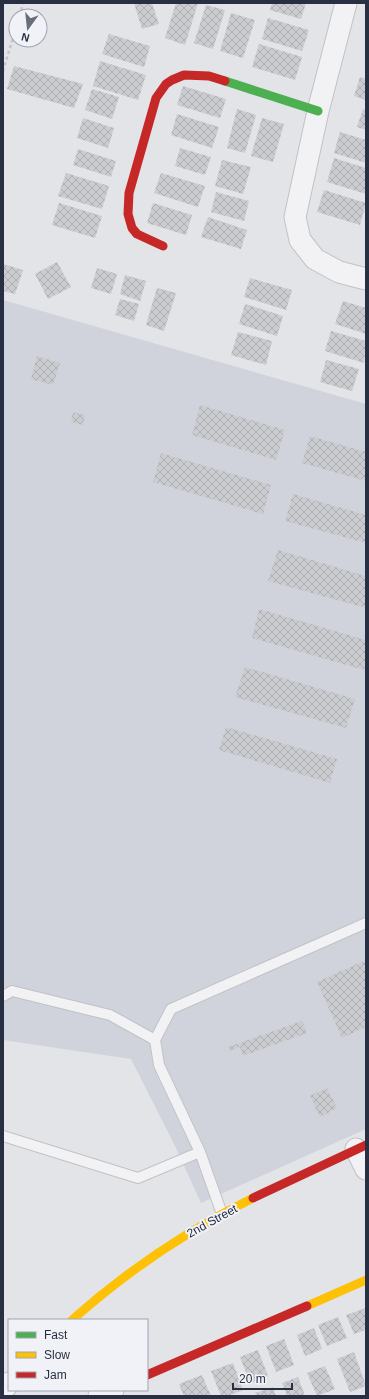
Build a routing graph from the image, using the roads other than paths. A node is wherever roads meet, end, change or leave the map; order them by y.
1 (346, 3) edge
2 (318, 111) junction
3 (163, 246) dead end
4 (366, 279) edge
5 (366, 923) edge
6 (3, 996) edge
7 (155, 1040) junction
8 (3, 1136) edge
9 (361, 1147) edge
10 (200, 1152) junction
11 (366, 1169) edge
12 (222, 1214) junction
13 (366, 1280) edge
14 (73, 1319) edge
15 (148, 1375) edge
16 (111, 1391) edge
17 (99, 1396) edge

1 - 2 street
2 - 3 street
2 - 4 street
5 - 7 lane
6 - 7 lane
7 - 10 lane
8 - 10 lane
9 - 11 street
9 - 12 street, 2nd Street
10 - 12 lane
12 - 14 street, 2nd Street
13 - 15 street
16 - 17 street

